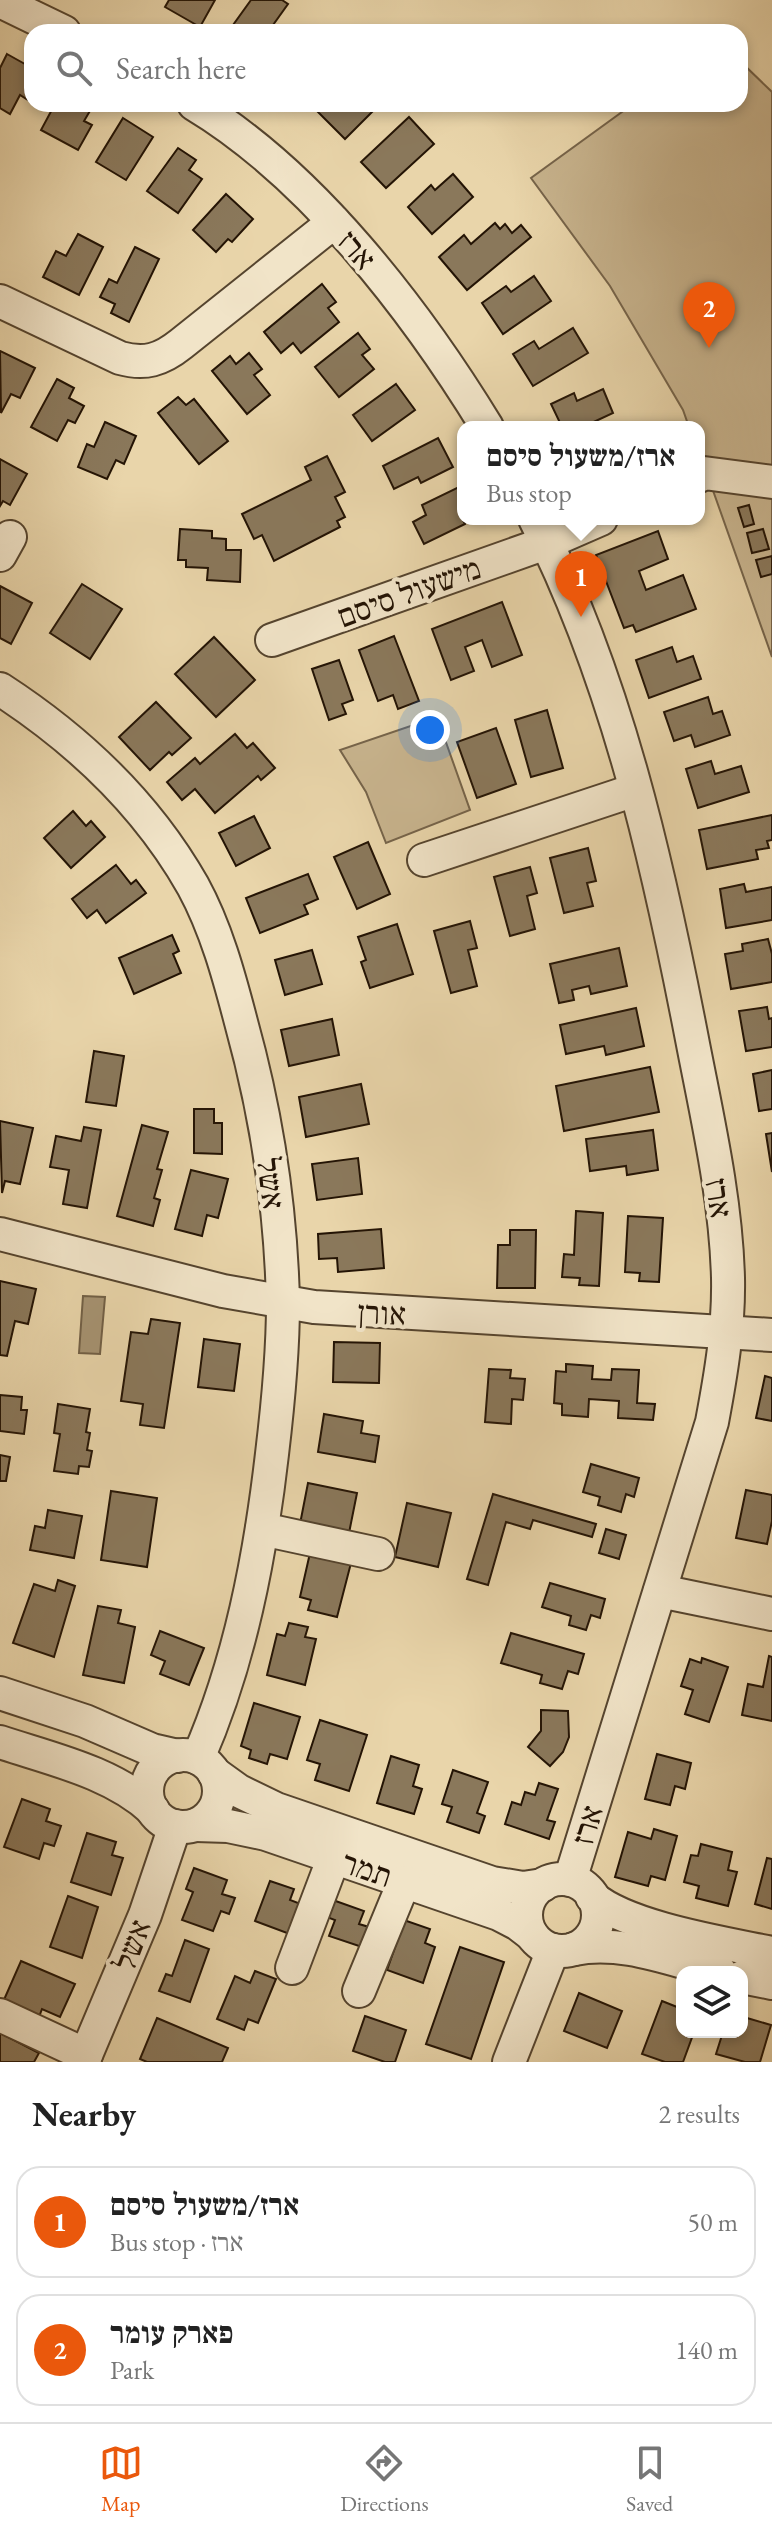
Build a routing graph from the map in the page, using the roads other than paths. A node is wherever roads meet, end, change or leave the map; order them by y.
1 (0, 1) edge
2 (47, 24) edge
3 (206, 112) edge
4 (334, 222) junction
5 (0, 301) edge
6 (483, 421) edge
7 (705, 473) edge
8 (772, 482) edge
9 (571, 525) edge
10 (541, 531) edge
11 (272, 640) dead end
12 (0, 689) edge
13 (635, 790) junction
14 (424, 860) dead end
15 (0, 1234) edge
16 (283, 1303) junction
17 (726, 1332) junction
18 (772, 1335) edge
19 (262, 1529) junction
20 (378, 1554) dead end
21 (660, 1591) junction
22 (772, 1614) edge
23 (0, 1693) edge
24 (0, 1742) edge
25 (197, 1762) junction
26 (175, 1820) junction
27 (334, 1857) junction
28 (404, 1882) junction
29 (568, 1887) junction
30 (553, 1945) junction
31 (772, 1953) edge
32 (696, 1966) edge
33 (292, 1968) dead end
34 (748, 1978) edge
35 (772, 1983) edge
36 (359, 1991) dead end
37 (0, 2015) edge
38 (85, 2059) edge
39 (509, 2062) edge

1 - 2 street
3 - 4 street, ארז
4 - 5 street
4 - 6 street, ארז
7 - 8 street
9 - 10 street, מישעול סיסם
10 - 11 street, מישעול סיסם
10 - 13 street, ארז
12 - 16 street, אשל
13 - 14 street
13 - 17 street, ארז
15 - 16 street, אורן
16 - 17 street, אורן
16 - 19 street, אשל
17 - 18 street, אורן
17 - 21 street, ארז
19 - 20 street
19 - 25 street, אשל
21 - 22 street
21 - 29 street, ארז
23 - 25 street, תמר
24 - 26 street
25 - 26 street
25 - 26 street
25 - 29 street, תמר
26 - 27 street, תמר
26 - 38 street, אשל
27 - 28 street, תמר
27 - 33 street
28 - 30 street, תמר
28 - 36 street
29 - 30 street
29 - 30 street
29 - 31 street
30 - 32 street
30 - 39 street
34 - 35 street
37 - 38 street

